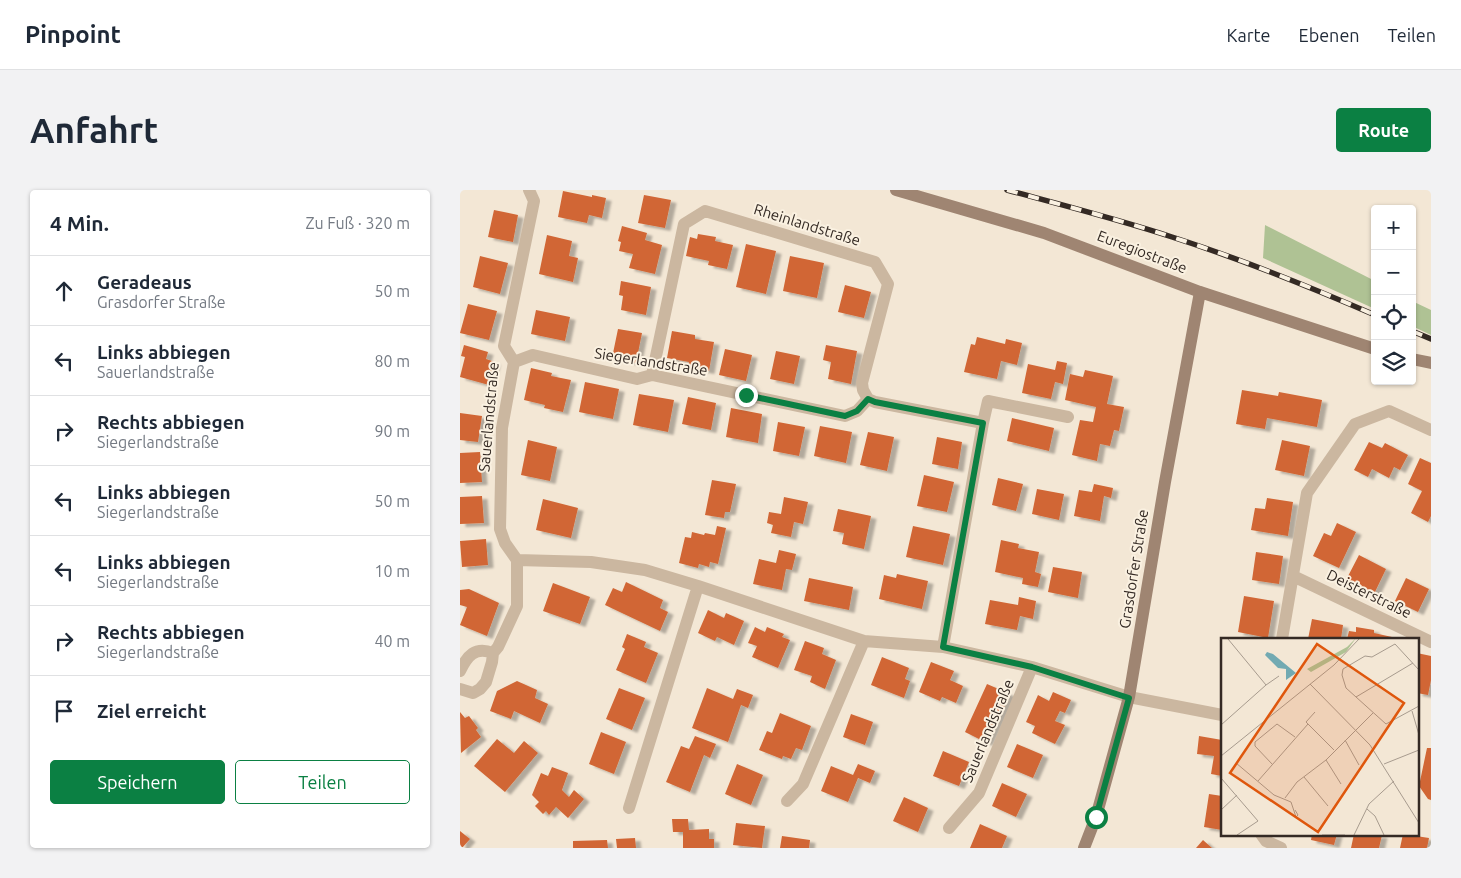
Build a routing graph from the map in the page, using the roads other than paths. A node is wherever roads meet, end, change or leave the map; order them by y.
1 (529, 190) edge
2 (896, 190) edge
3 (1200, 292) junction
4 (1371, 348) edge
5 (1416, 359) edge
6 (514, 362) junction
7 (1431, 363) edge
8 (652, 376) junction
9 (868, 399) junction
10 (1068, 417) dead end
11 (983, 423) junction
12 (1431, 430) edge
13 (517, 560) junction
14 (1293, 576) junction
15 (698, 586) junction
16 (1282, 638) edge
17 (864, 641) junction
18 (1431, 642) edge
19 (943, 647) junction
20 (492, 653) junction
21 (1032, 667) junction
22 (460, 671) edge
23 (460, 689) edge
24 (1129, 698) junction
25 (1221, 715) edge
26 (787, 801) dead end
27 (629, 808) dead end
28 (950, 828) dead end
29 (1262, 836) edge
30 (1084, 848) edge
31 (1281, 848) edge

1 - 6 street, Sauerlandstraße
2 - 3 street, Euregiostraße
3 - 4 street, Euregiostraße
3 - 24 street, Grasdorfer Straße
5 - 7 street
6 - 8 street, Siegerlandstraße
6 - 13 street, Sauerlandstraße
8 - 9 street, Siegerlandstraße
8 - 9 street, Rheinlandstraße
9 - 11 street
10 - 11 street
11 - 19 street
12 - 14 street
13 - 15 street, Sauerlandstraße
13 - 20 street
14 - 16 street
14 - 18 street, Deisterstraße
15 - 17 street, Sauerlandstraße
15 - 27 street
17 - 19 street, Sauerlandstraße
17 - 26 street
19 - 21 street, Sauerlandstraße
20 - 22 street
20 - 23 street
21 - 24 street, Sauerlandstraße
21 - 28 street, Sauerlandstraße
24 - 25 street, Sauerlandstraße
24 - 30 street, Grasdorfer Straße
29 - 31 street

